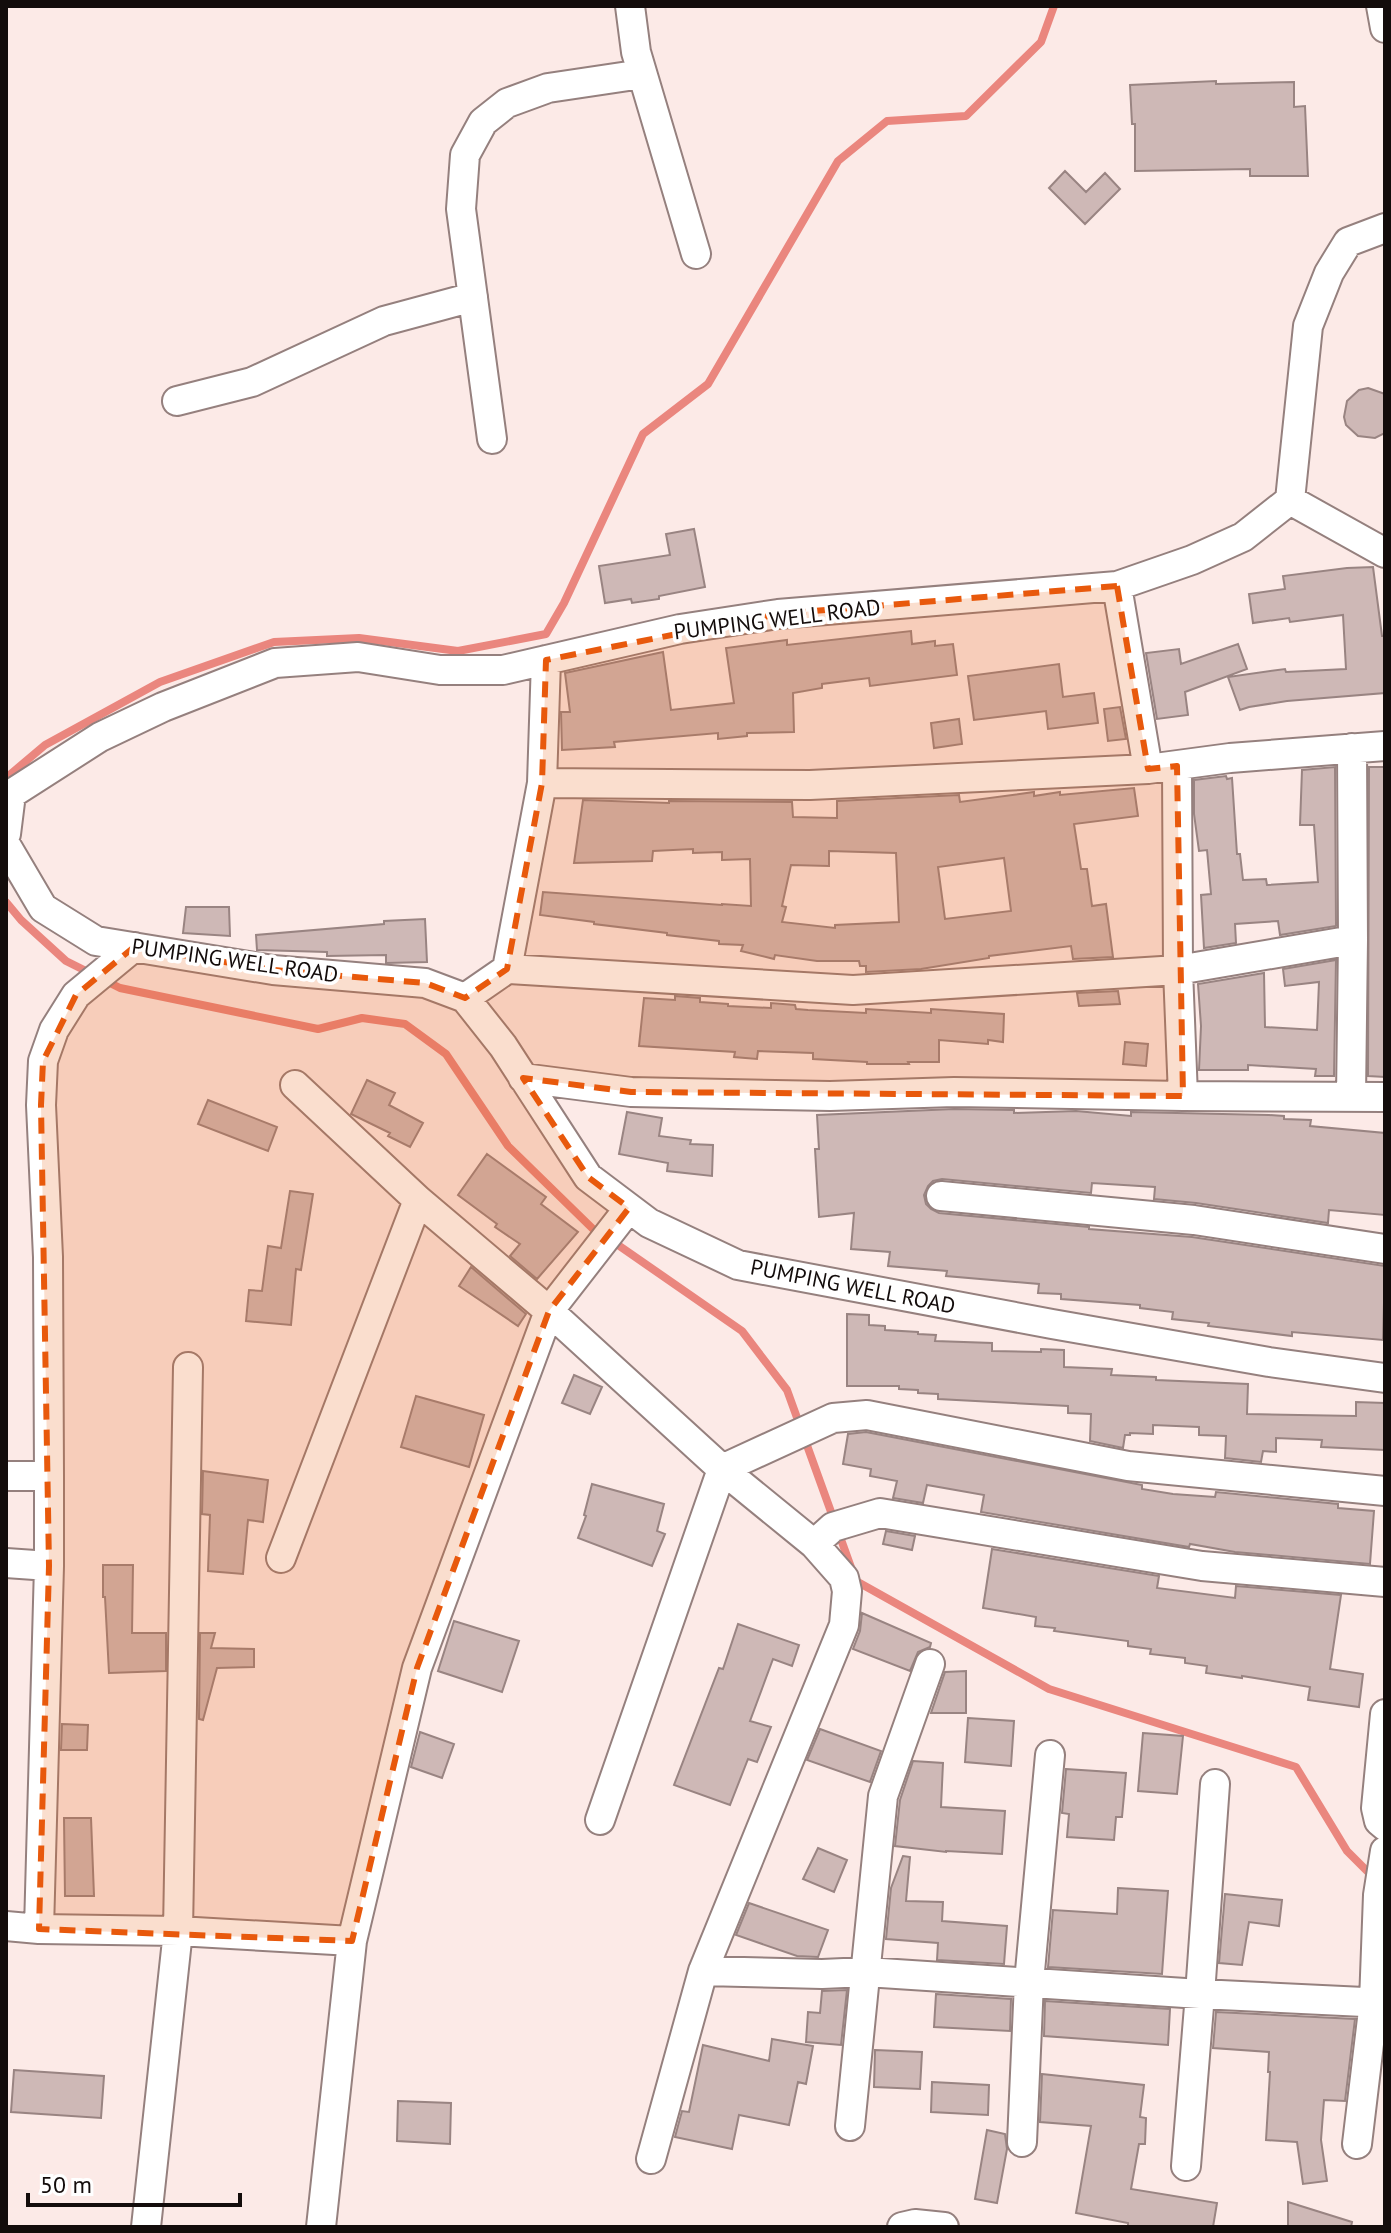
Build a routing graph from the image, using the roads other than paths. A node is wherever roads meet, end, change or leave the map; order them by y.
1 (630, 6) edge
2 (1381, 6) edge
3 (1385, 28) edge
4 (642, 74) junction
5 (1385, 228) edge
6 (696, 254) dead end
7 (473, 297) junction
8 (177, 401) dead end
9 (492, 439) dead end
10 (1290, 500) junction
11 (1385, 553) edge
12 (1117, 586) junction
13 (546, 660) junction
14 (1385, 746) edge
15 (1352, 748) junction
16 (1177, 766) junction
17 (1148, 769) junction
18 (542, 783) junction
19 (6, 834) edge
20 (6, 845) edge
21 (1353, 940) junction
22 (134, 947) junction
23 (507, 969) junction
24 (1178, 970) junction
25 (465, 998) junction
26 (523, 1078) junction
27 (295, 1085) dead end
28 (1183, 1096) junction
29 (1351, 1097) junction
30 (1385, 1097) edge
31 (941, 1196) dead end
32 (418, 1200) junction
33 (629, 1208) junction
34 (1385, 1249) edge
35 (549, 1311) junction
36 (188, 1367) dead end
37 (1385, 1378) edge
38 (722, 1469) junction
39 (6, 1476) edge
40 (49, 1476) junction
41 (1385, 1491) edge
42 (823, 1535) junction
43 (281, 1558) dead end
44 (6, 1563) edge
45 (49, 1566) junction
46 (1385, 1582) edge
47 (930, 1664) dead end
48 (1385, 1714) edge
49 (1050, 1755) dead end
50 (1215, 1784) dead end
51 (600, 1820) dead end
52 (1385, 1826) edge
53 (1382, 1873) edge
54 (6, 1926) edge
55 (39, 1929) junction
56 (178, 1931) junction
57 (352, 1941) junction
58 (703, 1971) junction
59 (866, 1972) junction
60 (1029, 1982) junction
61 (1200, 1994) junction
62 (1379, 2003) edge
63 (850, 2126) dead end
64 (1022, 2142) dead end
65 (1357, 2144) dead end
66 (651, 2159) dead end
67 (1186, 2166) dead end
68 (146, 2227) edge
69 (321, 2227) edge
70 (902, 2227) edge
71 (944, 2227) edge

1 - 4 street
2 - 3 street
4 - 6 street
4 - 7 street
5 - 10 street
7 - 8 street
7 - 9 street
10 - 11 street
10 - 12 street, PUMPING WELL ROAD
12 - 13 street, PUMPING WELL ROAD
12 - 17 street
13 - 18 street
13 - 19 street, PUMPING WELL ROAD
14 - 15 street
15 - 16 street
15 - 21 street
16 - 17 street
16 - 24 street
17 - 18 street
18 - 23 street
20 - 22 street, PUMPING WELL ROAD
21 - 24 street
21 - 29 street
22 - 25 street, PUMPING WELL ROAD
22 - 40 street
23 - 24 street
23 - 25 street
24 - 28 street
25 - 26 street, PUMPING WELL ROAD
26 - 28 street
26 - 33 street, PUMPING WELL ROAD
27 - 32 street
28 - 29 street
29 - 30 street
31 - 34 street
32 - 35 street
32 - 43 street
33 - 35 street
33 - 37 street, PUMPING WELL ROAD
35 - 38 street
35 - 57 street
36 - 56 street
38 - 41 street
38 - 42 street
38 - 51 street
39 - 40 street
40 - 45 street
42 - 46 street
42 - 58 street
44 - 45 street
45 - 55 street
47 - 59 street
48 - 52 street
49 - 60 street
50 - 61 street
53 - 62 street
54 - 55 street
55 - 56 street
56 - 57 street
56 - 68 street
57 - 69 street
58 - 59 street
58 - 66 street
59 - 60 street
59 - 63 street
60 - 61 street
60 - 64 street
61 - 62 street
61 - 67 street
62 - 65 street
70 - 71 street

